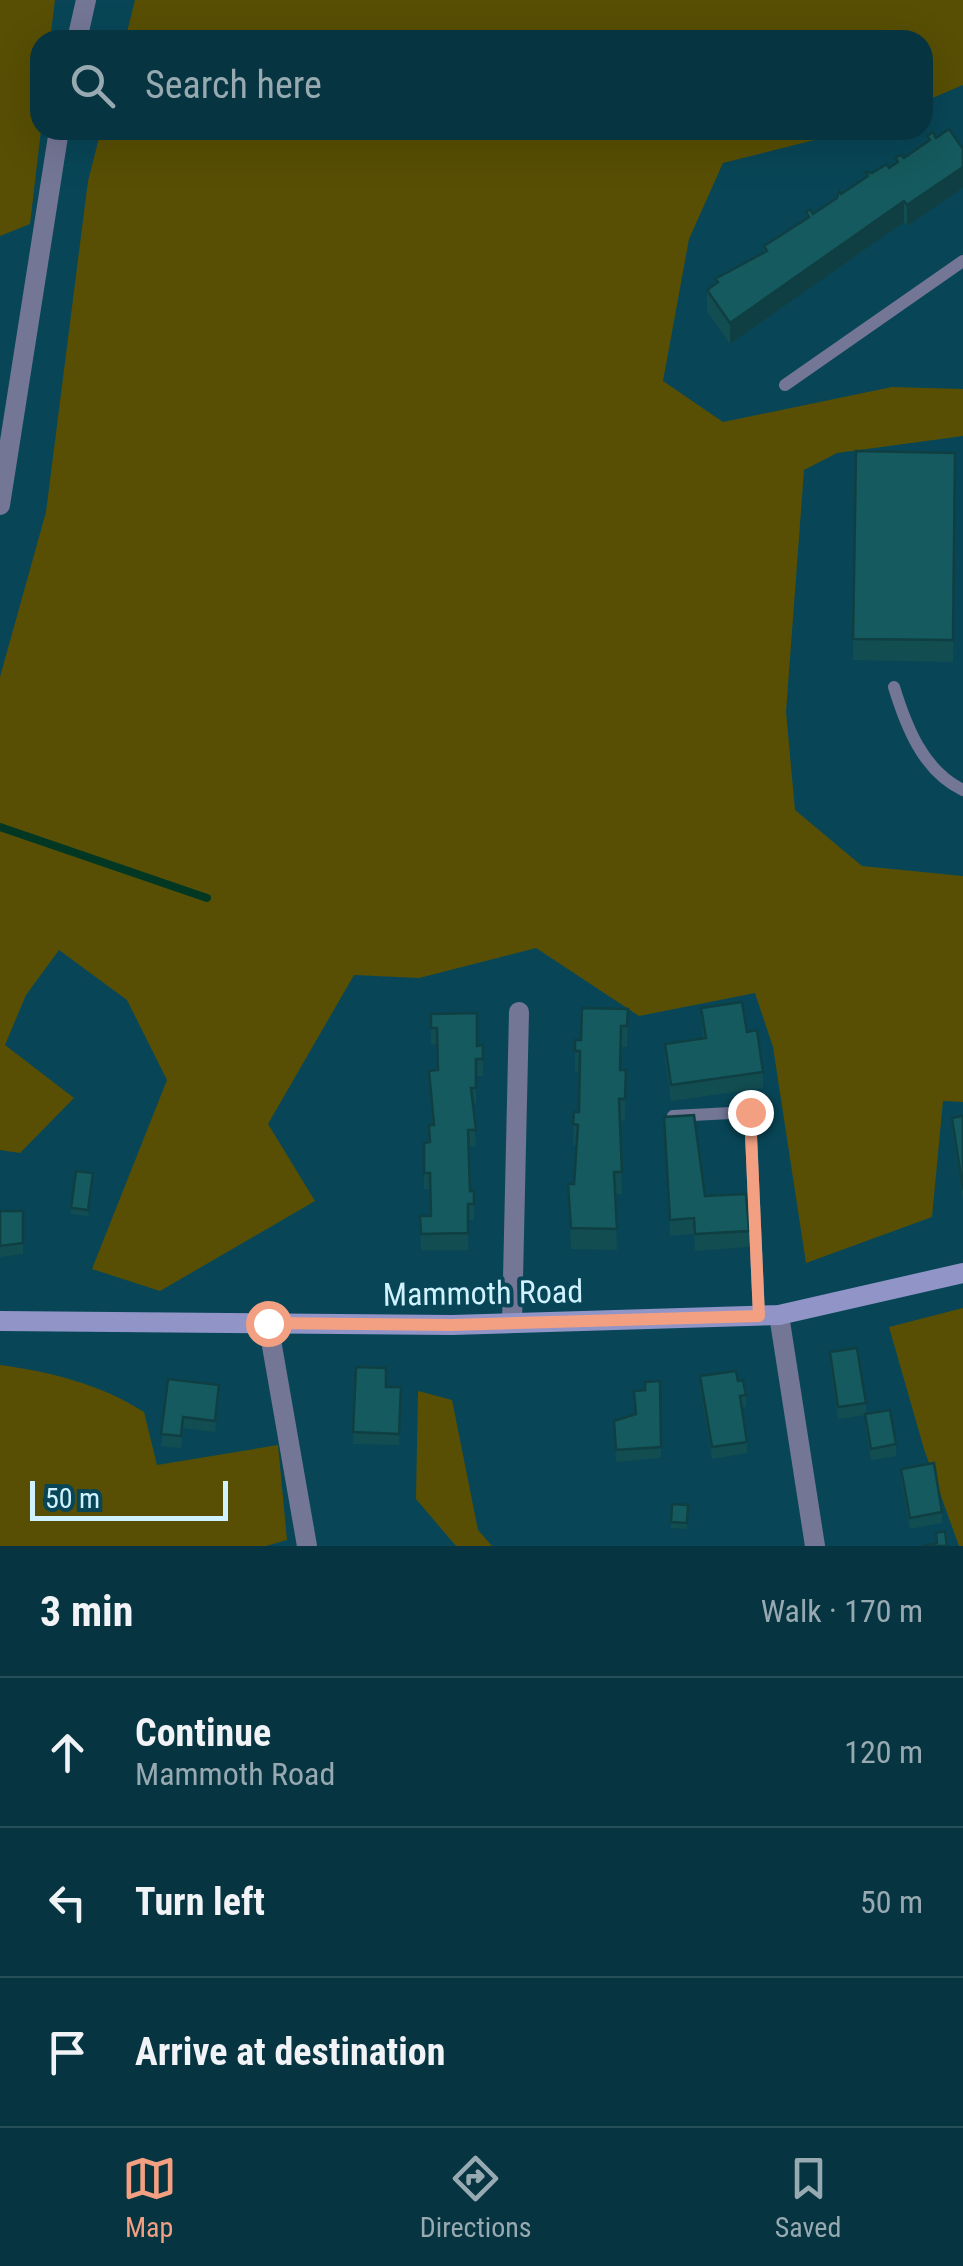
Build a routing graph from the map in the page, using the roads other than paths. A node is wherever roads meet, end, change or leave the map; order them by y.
1 (86, 0) edge
2 (80, 30) edge
3 (57, 140) edge
4 (963, 261) edge
5 (785, 386) dead end
6 (0, 506) edge
7 (894, 687) dead end
8 (963, 790) edge
9 (519, 1012) dead end
10 (674, 1116) edge
11 (963, 1274) edge
12 (769, 1315) junction
13 (0, 1321) edge
14 (268, 1323) junction
15 (512, 1323) junction
16 (307, 1546) edge
17 (816, 1546) edge

1 - 2 street
3 - 6 street
4 - 5 lane
7 - 8 lane
9 - 15 street
10 - 12 lane
11 - 12 main road, Mammoth Road
12 - 15 main road, Mammoth Road
12 - 17 street
13 - 14 main road, Mammoth Road
14 - 15 main road, Mammoth Road
14 - 16 street

